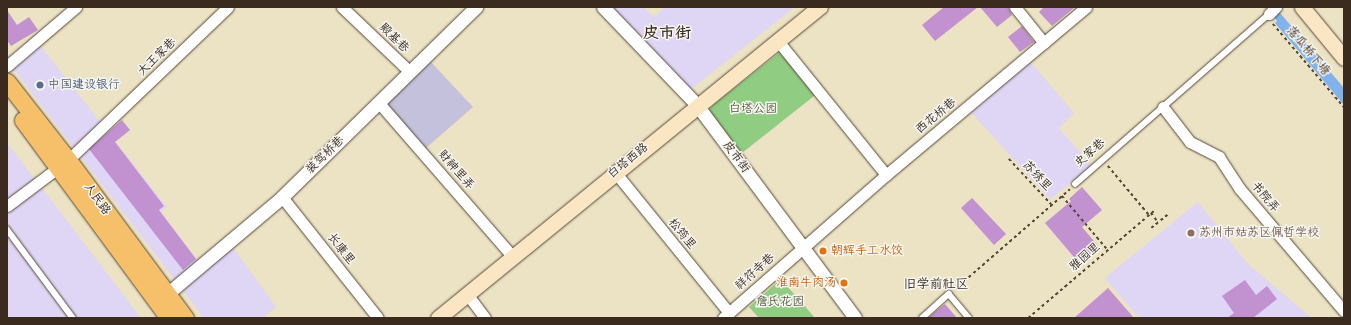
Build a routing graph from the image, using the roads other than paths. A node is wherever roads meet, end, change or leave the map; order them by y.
1 (76, 7) edge
2 (228, 7) edge
3 (342, 7) edge
4 (476, 7) edge
5 (603, 7) edge
6 (820, 7) edge
7 (1015, 7) edge
8 (1086, 7) edge
9 (1302, 7) edge
10 (1270, 12) edge
11 (778, 41) junction
12 (1044, 43) junction
13 (1344, 58) edge
14 (7, 66) edge
15 (410, 72) junction
16 (7, 82) edge
17 (7, 100) edge
18 (379, 103) junction
19 (697, 105) junction
20 (1163, 107) junction
21 (64, 163) junction
22 (615, 172) junction
23 (886, 175) junction
24 (1075, 184) road end
25 (282, 197) junction
26 (7, 206) edge
27 (7, 229) edge
28 (804, 246) junction
29 (512, 256) junction
30 (167, 294) junction
31 (467, 294) junction
32 (1344, 311) edge
33 (726, 316) edge
34 (74, 318) edge
35 (169, 318) edge
36 (185, 318) edge
37 (378, 318) edge
38 (438, 318) edge
39 (485, 318) edge
40 (855, 318) edge
41 (922, 318) edge
42 (969, 318) edge

1 - 14 street
2 - 21 street, 大王家巷
3 - 15 street, 殿基巷
4 - 15 street, 装驾桥巷
5 - 19 street, 皮市街
6 - 11 main road, 白塔西路
7 - 12 street
8 - 12 street, 西花桥巷
9 - 13 main road
10 - 20 lane, 史家巷
11 - 19 main road, 白塔西路
11 - 23 street
12 - 23 street, 西花桥巷
15 - 18 street, 装驾桥巷
16 - 21 main road, 人民路
17 - 21 main road, 人民路
18 - 25 street, 装驾桥巷
18 - 29 street, 财神里弄
19 - 22 main road, 白塔西路
19 - 28 street, 皮市街
20 - 24 lane, 史家巷
20 - 32 street, 书院弄
21 - 26 street, 大王家巷
21 - 30 main road, 人民路
21 - 35 main road, 人民路
22 - 29 main road, 白塔西路
22 - 33 street, 松筠里
23 - 28 street, 西花桥巷
25 - 30 street, 装驾桥巷
25 - 37 street, 长康里
27 - 34 lane
28 - 33 street, 祥符寺巷
28 - 40 street, 皮市街
29 - 31 main road, 白塔西路
30 - 36 main road, 人民路
31 - 38 main road, 白塔西路
31 - 39 street
41 - 42 lane

